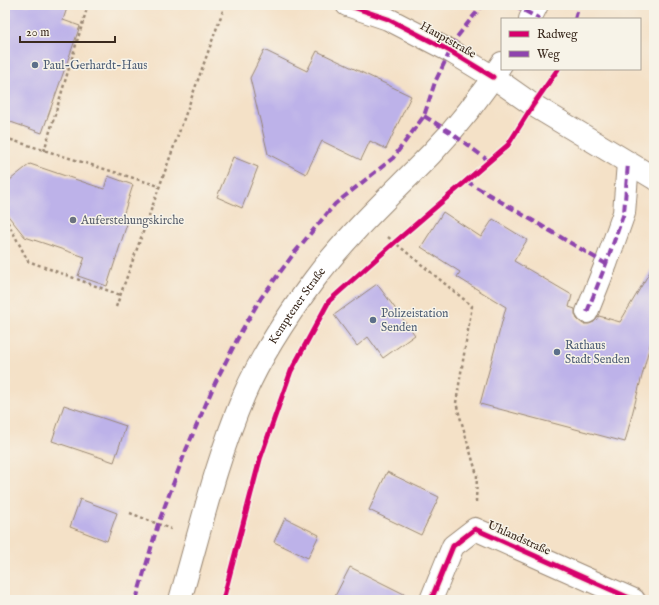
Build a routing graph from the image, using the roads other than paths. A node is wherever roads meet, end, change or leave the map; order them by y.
1 (347, 5) edge
2 (537, 5) edge
3 (530, 18) edge
4 (498, 70) edge
5 (628, 163) junction
6 (654, 178) edge
7 (587, 312) dead end
8 (180, 600) edge
9 (431, 600) edge
10 (634, 600) edge

1 - 4 main road, Hauptstraße
2 - 3 main road
4 - 5 main road, Hauptstraße
4 - 8 main road, Kemptener Straße
5 - 6 main road, Hauptstraße
5 - 7 main road
9 - 10 main road, Uhlandstraße

